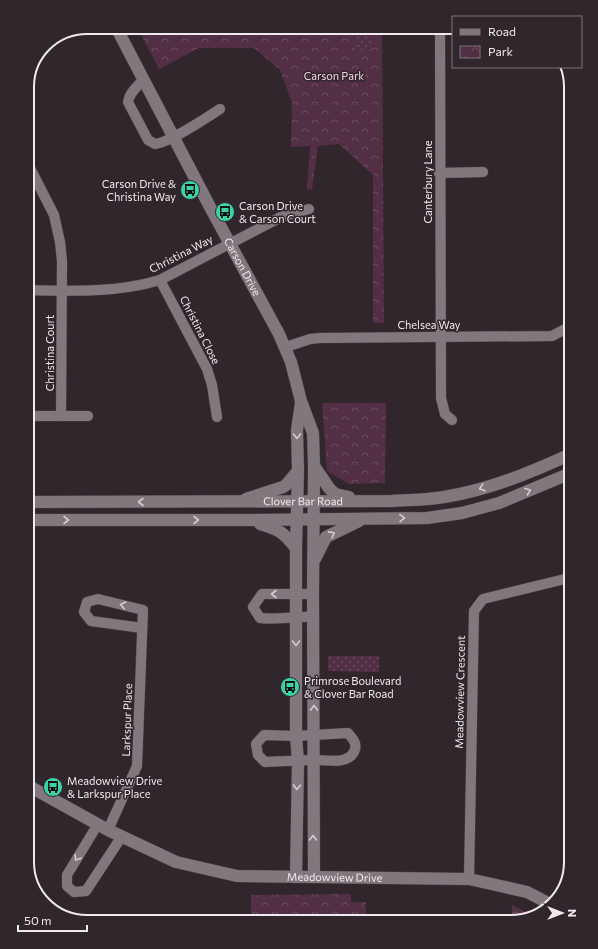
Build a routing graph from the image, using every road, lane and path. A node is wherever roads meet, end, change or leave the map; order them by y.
1 (120, 34) edge
2 (440, 34) edge
3 (143, 80) junction
4 (220, 109) dead end
5 (173, 137) junction
6 (483, 172) dead end
7 (439, 173) junction
8 (34, 175) edge
9 (309, 209) dead end
10 (230, 243) junction
11 (160, 280) junction
12 (34, 290) edge
13 (62, 290) junction
14 (564, 330) edge
15 (441, 338) junction
16 (286, 347) junction
17 (301, 401) junction
18 (34, 416) edge
19 (61, 416) junction
20 (88, 416) dead end
21 (217, 417) dead end
22 (452, 420) dead end
23 (564, 457) edge
24 (314, 466) junction
25 (298, 471) junction
26 (564, 476) edge
27 (34, 502) edge
28 (236, 502) junction
29 (297, 502) junction
30 (314, 502) junction
31 (366, 502) junction
32 (297, 519) junction
33 (314, 519) junction
34 (363, 519) junction
35 (34, 520) edge
36 (250, 520) junction
37 (296, 548) junction
38 (313, 562) junction
39 (564, 579) edge
40 (296, 594) junction
41 (313, 594) junction
42 (296, 616) junction
43 (314, 617) junction
44 (142, 628) junction
45 (314, 735) junction
46 (296, 736) junction
47 (313, 760) junction
48 (298, 761) junction
49 (34, 789) edge
50 (103, 827) junction
51 (122, 836) junction
52 (314, 876) junction
53 (296, 877) junction
54 (469, 878) junction
55 (542, 900) edge

1 - 3 street, Carson Drive
2 - 7 street, Canterbury Lane
3 - 5 street, Carson Drive
3 - 5 street
4 - 5 street
5 - 10 street, Carson Drive
6 - 7 street
7 - 15 street, Canterbury Lane
8 - 13 street
9 - 10 street, Christina Way
10 - 11 street, Christina Way
10 - 16 street, Carson Drive
11 - 13 street, Christina Way
11 - 21 street, Christina Close
12 - 13 street, Christina Way
13 - 19 street, Christina Court
14 - 15 street, Chelsea Way
15 - 16 street, Chelsea Way
15 - 22 street, Canterbury Lane
16 - 17 street, Carson Drive
17 - 24 street, Carson Drive
17 -> 25 street, Carson Drive
18 - 19 street
19 - 20 street
23 -> 31 street, Clover Bar Road
24 - 30 street, Carson Drive
24 - 31 street
25 - 28 street
25 - 29 street, Carson Drive
34 -> 26 street, Clover Bar Road
28 -> 27 street, Clover Bar Road
28 - 29 street, Clover Bar Road
29 - 30 street, Clover Bar Road
29 - 32 street, Carson Drive
30 - 31 street, Clover Bar Road
30 - 33 street, Carson Drive
32 - 33 street, Clover Bar Road
32 - 36 street, Clover Bar Road
32 - 37 street, Carson Drive
33 - 34 street, Clover Bar Road
33 - 38 street, Carson Drive
38 -> 34 street
35 -> 36 street, Clover Bar Road
36 - 37 street
37 - 40 street, Carson Drive
38 - 41 street, Carson Drive
39 - 54 street, Meadowview Crescent
40 - 41 street
40 - 42 street, Carson Drive
40 -> 42 street
41 - 43 street, Carson Drive
42 - 43 street
42 -> 46 street, Carson Drive
45 -> 43 street, Carson Drive
44 -> 44 street, Larkspur Place
44 - 50 street, Larkspur Place
45 - 46 street
45 - 47 street, Carson Drive
45 - 47 street
46 - 48 street, Carson Drive
46 - 48 street
47 - 48 street
52 -> 47 street, Carson Drive
48 -> 53 street, Carson Drive
49 - 50 street, Meadowview Drive
50 - 51 street, Meadowview Drive
50 -> 51 street
51 - 53 street, Meadowview Drive
52 - 53 street, Meadowview Drive
52 - 54 street, Meadowview Drive
54 - 55 street, Meadowview Drive

